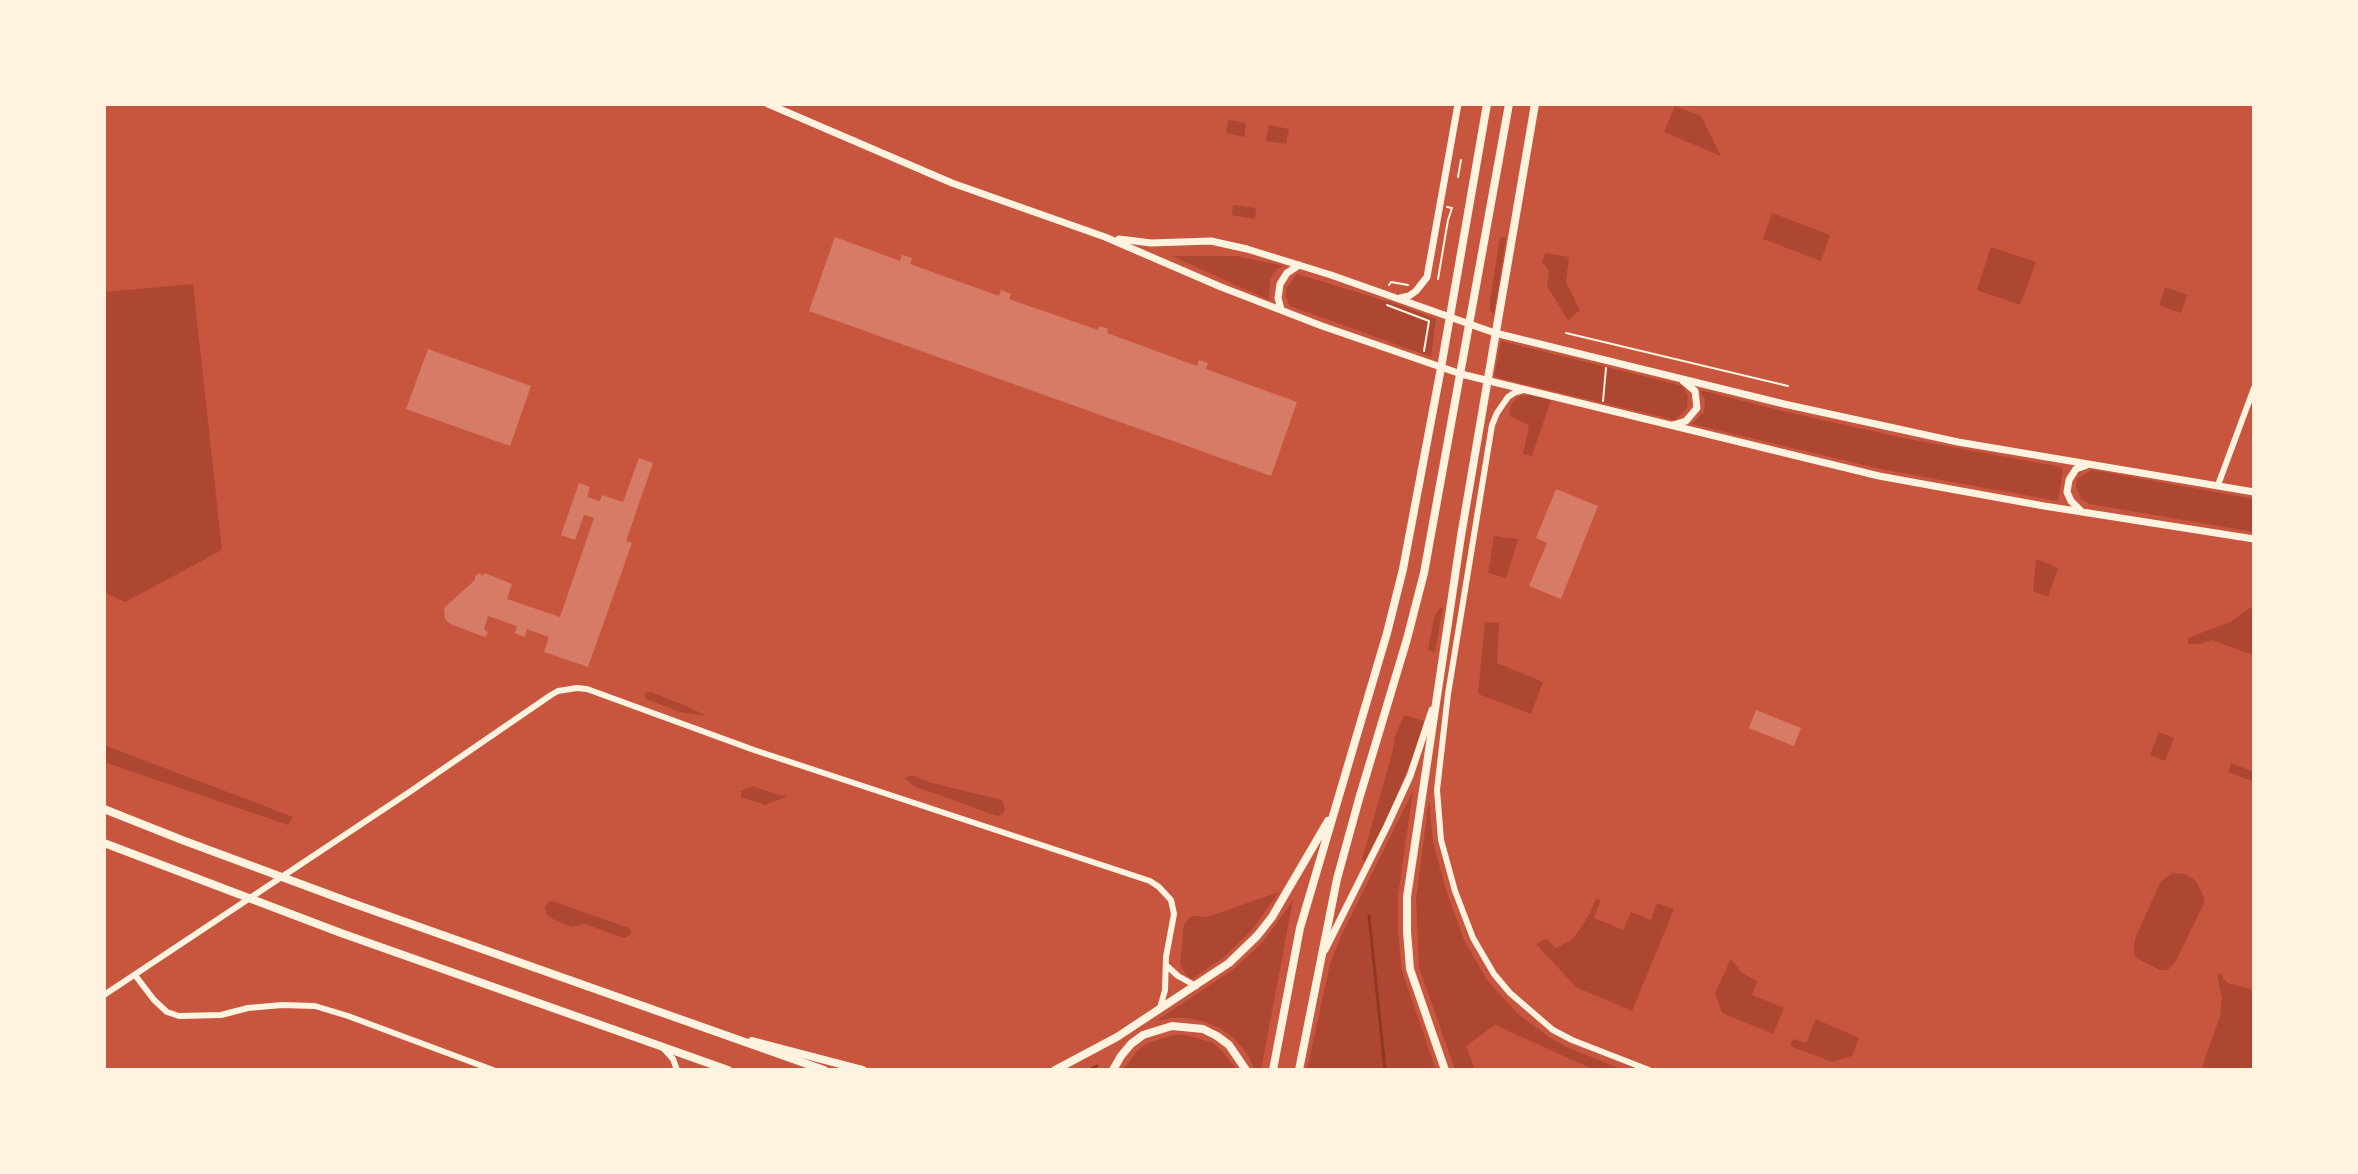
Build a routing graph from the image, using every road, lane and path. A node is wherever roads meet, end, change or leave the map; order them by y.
1 (768, 104) edge
2 (1458, 104) edge
3 (1487, 104) edge
4 (1509, 104) edge
5 (1535, 104) edge
6 (1461, 160) dead end
7 (1458, 177) dead end
8 (1452, 208) dead end
9 (1105, 237) junction
10 (1300, 265) junction
11 (1438, 279) dead end
12 (1391, 282) dead end
13 (1414, 284) dead end
14 (1398, 298) junction
15 (1384, 303) dead end
16 (1281, 309) junction
17 (1450, 317) junction
18 (1470, 325) junction
19 (1495, 333) junction
20 (1566, 333) dead end
21 (1424, 351) dead end
22 (1607, 360) junction
23 (1441, 368) junction
24 (1461, 374) junction
25 (1678, 378) junction
26 (1487, 381) junction
27 (1788, 386) dead end
28 (2254, 388) edge
29 (1525, 390) junction
30 (1602, 409) junction
31 (1667, 426) junction
32 (2089, 464) junction
33 (2218, 485) junction
34 (2254, 492) edge
35 (2081, 512) junction
36 (2254, 539) edge
37 (1436, 696) junction
38 (104, 809) edge
39 (1334, 812) junction
40 (104, 843) edge
41 (1320, 960) junction
42 (1167, 966) junction
43 (135, 975) junction
44 (1196, 986) junction
45 (104, 995) edge
46 (1160, 1009) junction
47 (715, 1031) junction
48 (661, 1046) junction
49 (493, 1070) edge
50 (677, 1070) edge
51 (728, 1070) edge
52 (824, 1070) edge
53 (863, 1070) edge
54 (1055, 1070) edge
55 (1113, 1070) edge
56 (1246, 1070) edge
57 (1273, 1070) edge
58 (1299, 1070) edge
59 (1445, 1070) edge
60 (1649, 1070) edge

1 - 9 main road
2 - 14 main road
3 - 17 main road
4 - 18 main road
5 - 19 main road
6 - 7 path
8 - 11 path
9 - 10 main road
9 - 16 main road
10 - 14 main road
10 - 16 main road
12 - 13 path
14 - 17 main road
15 - 21 path
16 - 23 main road
17 - 18 main road
17 - 23 main road
18 - 19 main road
18 - 24 main road
19 - 22 main road
19 - 26 main road
20 - 27 path
22 - 25 main road
22 - 30 path
23 - 24 main road
23 - 39 main road
24 - 26 main road
24 - 41 main road
25 - 31 main road
25 - 32 main road
26 - 29 main road
26 - 37 main road
28 - 33 street
29 - 30 main road
29 - 60 street
30 - 31 main road
31 - 35 main road
32 - 33 main road
32 - 35 main road
33 - 34 main road
35 - 36 main road
37 - 41 main road
37 - 59 main road
38 - 47 main road
39 - 44 main road
39 - 57 main road
40 - 48 main road
41 - 58 main road
42 - 43 street
42 - 44 street
42 - 46 street
43 - 45 street
43 - 49 street
44 - 46 main road
46 - 54 main road
47 - 52 main road
47 - 53 main road
48 - 50 street
48 - 51 main road
55 - 56 main road

